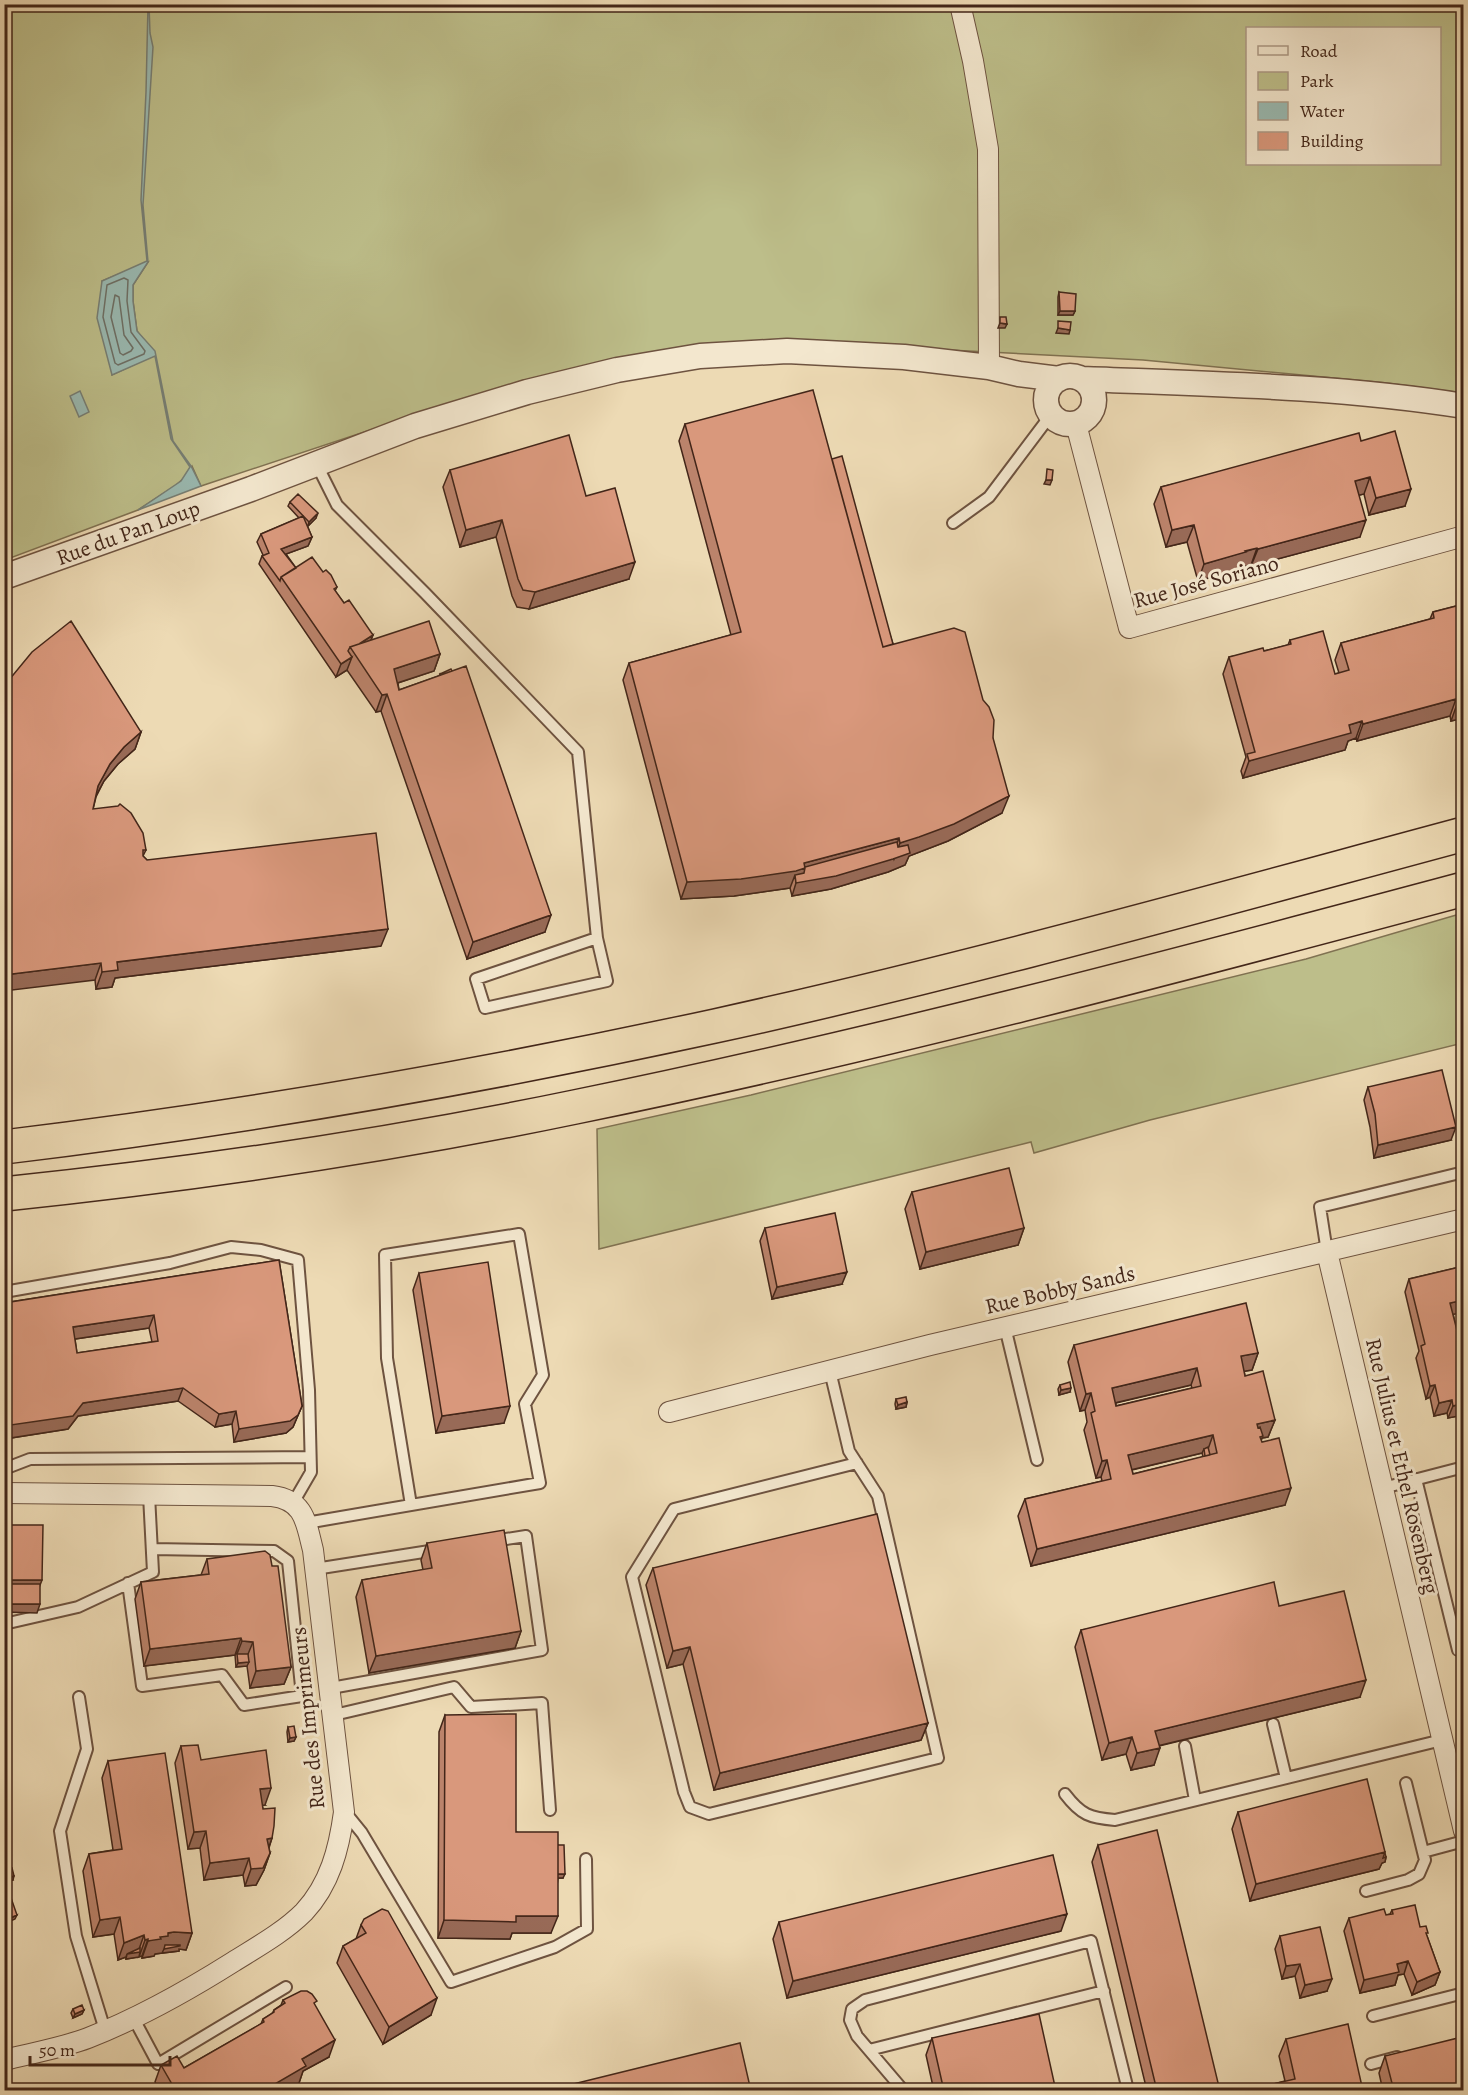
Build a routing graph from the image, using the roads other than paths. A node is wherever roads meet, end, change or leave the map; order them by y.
1 (960, 4) edge
2 (989, 367) junction
3 (1059, 379) junction
4 (1083, 379) junction
5 (1174, 382) junction
6 (1094, 406) junction
7 (1464, 406) edge
8 (1048, 411) junction
9 (1076, 423) junction
10 (316, 463) junction
11 (953, 523) dead end
12 (1464, 536) edge
13 (4, 578) edge
14 (1464, 834) edge
15 (1464, 889) edge
16 (597, 938) junction
17 (4, 1147) edge
18 (1464, 1172) edge
19 (4, 1194) edge
20 (1464, 1219) edge
21 (1327, 1252) junction
22 (4, 1292) edge
23 (1005, 1327) junction
24 (830, 1371) junction
25 (669, 1412) dead end
26 (310, 1457) junction
27 (1037, 1460) dead end
28 (857, 1463) junction
29 (1464, 1467) edge
30 (4, 1469) edge
31 (1416, 1479) junction
32 (1383, 1488) junction
33 (4, 1493) edge
34 (149, 1495) junction
35 (293, 1503) junction
36 (411, 1505) junction
37 (306, 1523) junction
38 (480, 1543) edge
39 (152, 1549) junction
40 (446, 1549) edge
41 (315, 1569) junction
42 (128, 1583) junction
43 (4, 1624) edge
44 (1464, 1649) edge
45 (331, 1688) junction
46 (79, 1698) dead end
47 (334, 1716) junction
48 (1273, 1724) dead end
49 (1442, 1740) junction
50 (1185, 1746) dead end
51 (1456, 1764) edge
52 (1286, 1778) junction
53 (1406, 1783) dead end
54 (1065, 1794) dead end
55 (1195, 1800) junction
56 (550, 1810) dead end
57 (344, 1812) junction
58 (1464, 1831) edge
59 (1464, 1841) edge
60 (1423, 1852) junction
61 (586, 1859) dead end
62 (1366, 1892) dead end
63 (286, 1987) dead end
64 (1104, 1991) junction
65 (1464, 1994) edge
66 (1373, 2016) dead end
67 (134, 2019) junction
68 (105, 2030) junction
69 (869, 2050) junction
70 (1406, 2055) edge
71 (4, 2060) edge
72 (1371, 2064) dead end
73 (903, 2091) edge
74 (1128, 2091) edge

1 - 2 street
2 - 3 street, Rue du Pan Loup
2 - 8 street
2 - 10 street, Rue du Pan Loup
3 - 4 street
3 - 8 street
4 - 5 street
4 - 6 street
5 - 6 street
5 - 7 street
6 - 9 street
8 - 9 street
8 - 11 lane
9 - 12 street, Rue José Soriano
10 - 13 street, Rue du Pan Loup
10 - 16 lane
14 - 17 highway
15 - 19 highway
16 - 16 lane
18 - 21 lane
20 - 21 street, Rue Bobby Sands
21 - 23 street, Rue Bobby Sands
21 - 32 street, Rue Julius et Ethel Rosenberg
22 - 26 lane
23 - 24 street, Rue Bobby Sands
23 - 27 lane
24 - 25 street, Rue Bobby Sands
24 - 28 lane
26 - 30 lane
26 - 35 lane
28 - 28 lane
29 - 31 lane
31 - 32 lane
31 - 44 lane
32 - 49 street, Rue Julius et Ethel Rosenberg
33 - 34 street
34 - 35 street
34 - 39 lane
35 - 37 street, Rue des Imprimeurs
36 - 36 lane
36 - 37 lane
37 - 41 street, Rue des Imprimeurs
38 - 45 lane
39 - 42 lane
39 - 42 lane
40 - 41 lane
41 - 45 street, Rue des Imprimeurs
42 - 43 lane
45 - 47 street, Rue des Imprimeurs
46 - 68 lane
47 - 56 lane
47 - 57 street, Rue des Imprimeurs
48 - 52 lane
49 - 51 street, Rue Julius et Ethel Rosenberg
49 - 52 lane
50 - 55 lane
51 - 58 street, Rue Julius et Ethel Rosenberg
52 - 55 lane
53 - 60 lane
54 - 55 lane
57 - 61 lane
57 - 67 street, Rue des Imprimeurs
59 - 60 lane
60 - 62 lane
63 - 67 lane
64 - 69 lane
64 - 69 lane
64 - 74 lane
65 - 66 lane
67 - 68 street, Rue des Imprimeurs
68 - 71 street, Rue des Imprimeurs
69 - 73 lane
70 - 72 lane

